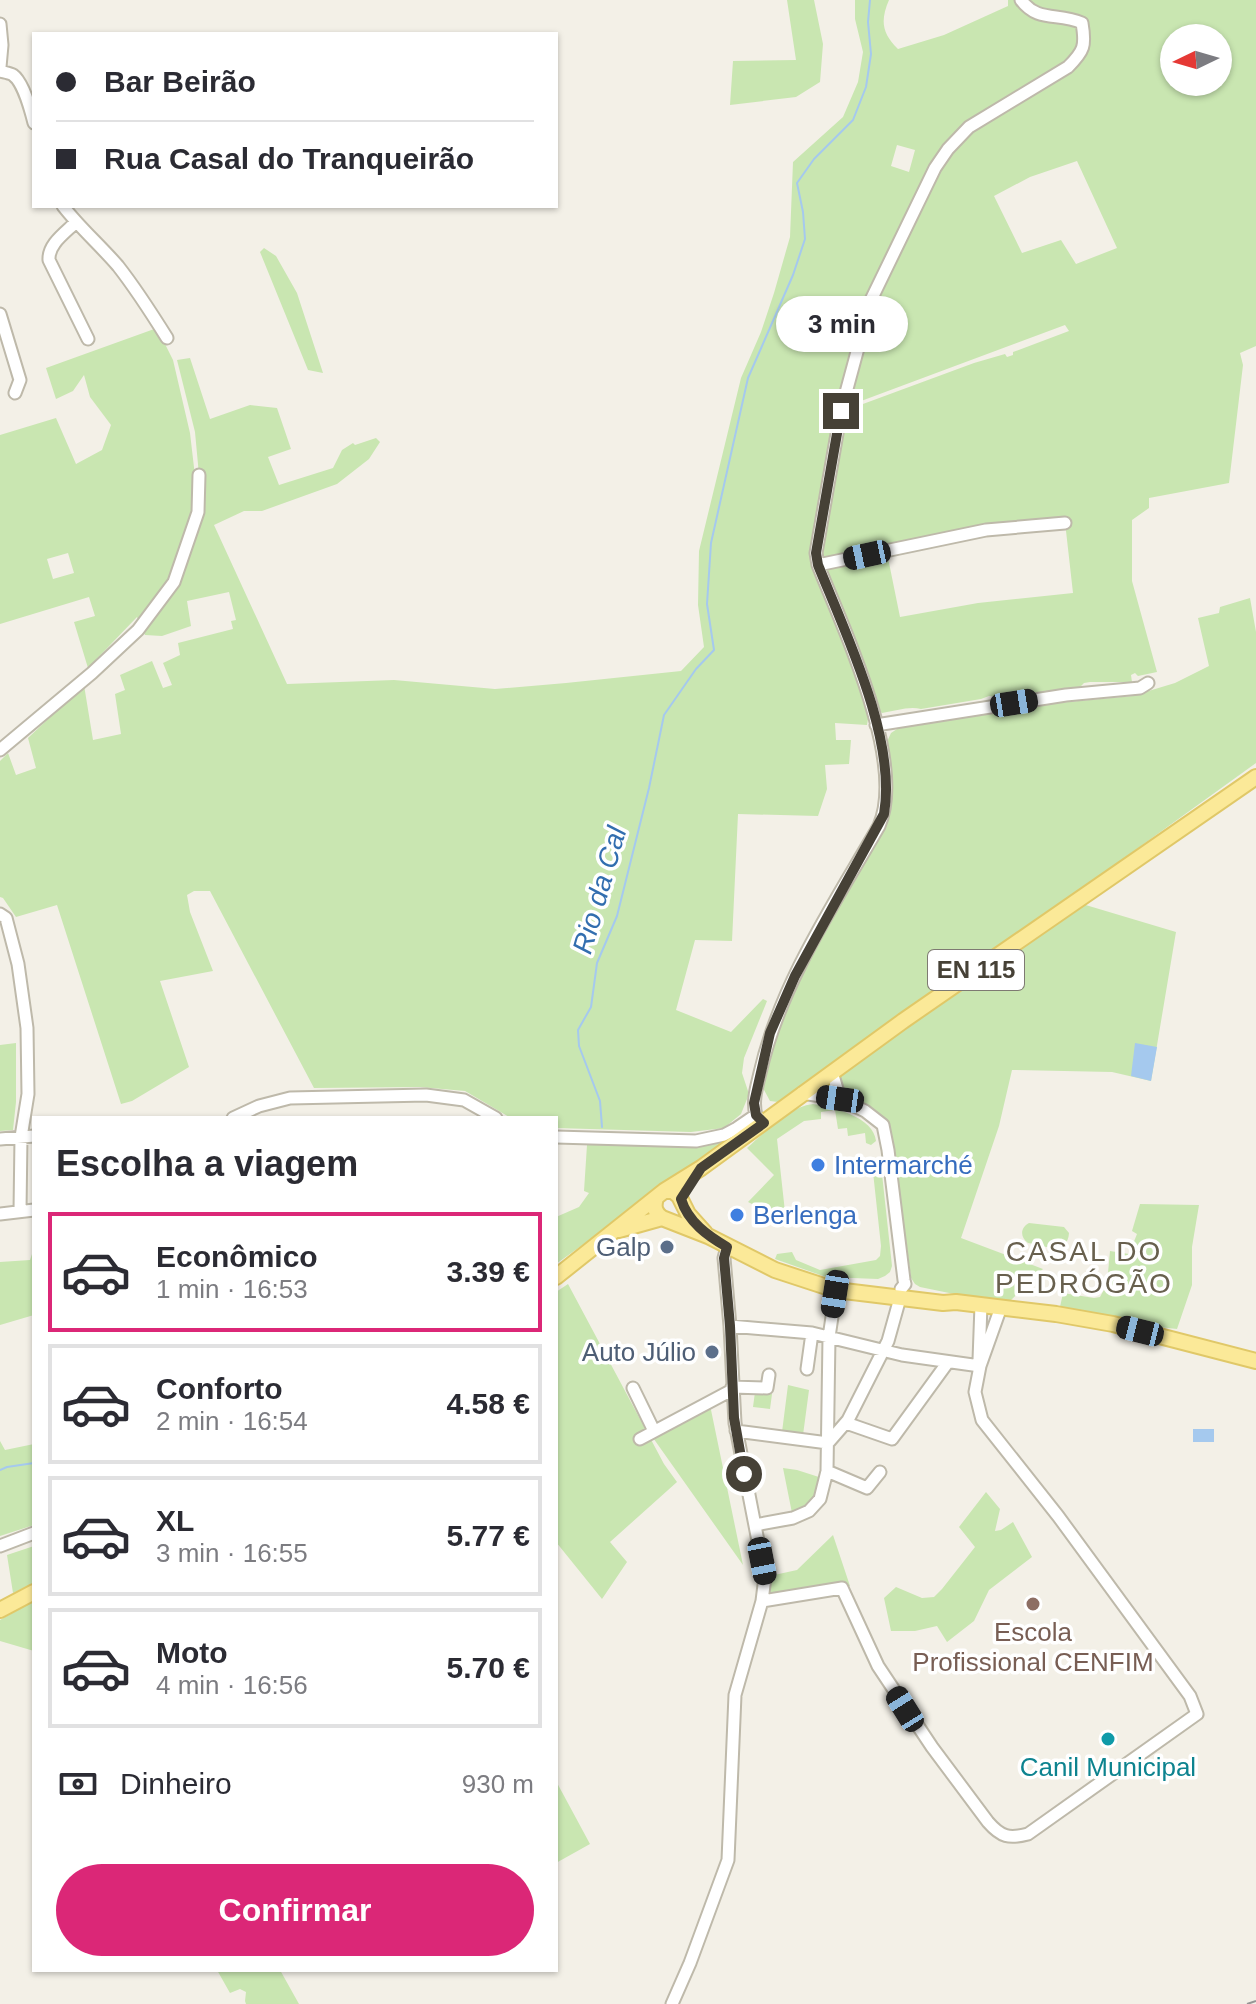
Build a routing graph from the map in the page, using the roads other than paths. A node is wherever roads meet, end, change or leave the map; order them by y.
1 (1021, 0) edge
2 (0, 24) edge
3 (0, 69) edge
4 (32, 117) edge
5 (65, 208) edge
6 (76, 222) junction
7 (0, 314) edge
8 (167, 338) dead end
9 (88, 339) dead end
10 (15, 393) dead end
11 (199, 475) dead end
12 (1065, 523) dead end
13 (818, 565) junction
14 (1148, 683) dead end
15 (876, 725) junction
16 (0, 750) edge
17 (1256, 777) edge
18 (0, 914) edge
19 (832, 1072) junction
20 (802, 1093) junction
21 (840, 1099) junction
22 (237, 1116) edge
23 (492, 1116) edge
24 (760, 1119) junction
25 (32, 1136) edge
26 (21, 1137) junction
27 (558, 1137) edge
28 (0, 1139) edge
29 (701, 1168) junction
30 (660, 1195) junction
31 (682, 1202) junction
32 (32, 1210) edge
33 (20, 1211) junction
34 (0, 1214) edge
35 (664, 1219) junction
36 (615, 1231) junction
37 (708, 1236) junction
38 (727, 1247) junction
39 (558, 1275) edge
40 (832, 1289) junction
41 (900, 1293) junction
42 (981, 1305) junction
43 (1001, 1307) junction
44 (730, 1326) junction
45 (812, 1333) junction
46 (829, 1337) junction
47 (883, 1351) junction
48 (1256, 1361) edge
49 (948, 1362) junction
50 (980, 1366) junction
51 (807, 1369) dead end
52 (769, 1375) dead end
53 (633, 1388) dead end
54 (732, 1388) junction
55 (846, 1423) junction
56 (654, 1431) junction
57 (736, 1431) junction
58 (640, 1439) dead end
59 (828, 1443) junction
60 (827, 1471) junction
61 (880, 1472) dead end
62 (755, 1525) junction
63 (32, 1534) edge
64 (0, 1546) edge
65 (32, 1593) edge
66 (762, 1601) junction
67 (0, 1610) edge
68 (672, 2004) edge

1 - 13 street
2 - 3 street
3 - 4 street
5 - 6 street
6 - 8 street
6 - 9 street
7 - 10 street
11 - 16 street
12 - 13 street
13 - 15 street
14 - 15 street
15 - 24 street
17 - 19 main road, EN 115
18 - 26 street
19 - 20 main road, EN 115
19 - 21 street
20 - 21 street
20 - 24 main road, EN 115
21 - 41 street
22 - 23 street
24 - 27 street
24 - 29 main road, EN 115
25 - 26 street
26 - 28 street
26 - 33 street
29 - 30 main road, EN 115
29 - 31 main road, EN 115
30 - 31 main road
30 - 35 main road
30 - 36 main road
31 - 35 main road
31 - 37 main road
32 - 33 street
33 - 34 street
35 - 36 main road
35 - 37 main road
36 - 39 main road
37 - 38 main road
38 - 40 main road
38 - 44 street
40 - 41 main road
40 - 46 street
41 - 42 main road
41 - 47 street
42 - 43 main road
42 - 50 street
43 - 48 main road
43 - 50 street
44 - 45 street
44 - 54 street
45 - 46 street
45 - 51 street
46 - 47 street
46 - 59 street
47 - 49 street
47 - 55 street
49 - 50 street
49 - 55 street
50 - 66 street
52 - 54 street
53 - 56 street
54 - 56 street
54 - 57 street
55 - 59 street
56 - 58 street
57 - 59 street
57 - 62 street
59 - 60 street
60 - 61 street
60 - 62 street
62 - 66 street
63 - 64 street
65 - 67 main road
66 - 68 street

